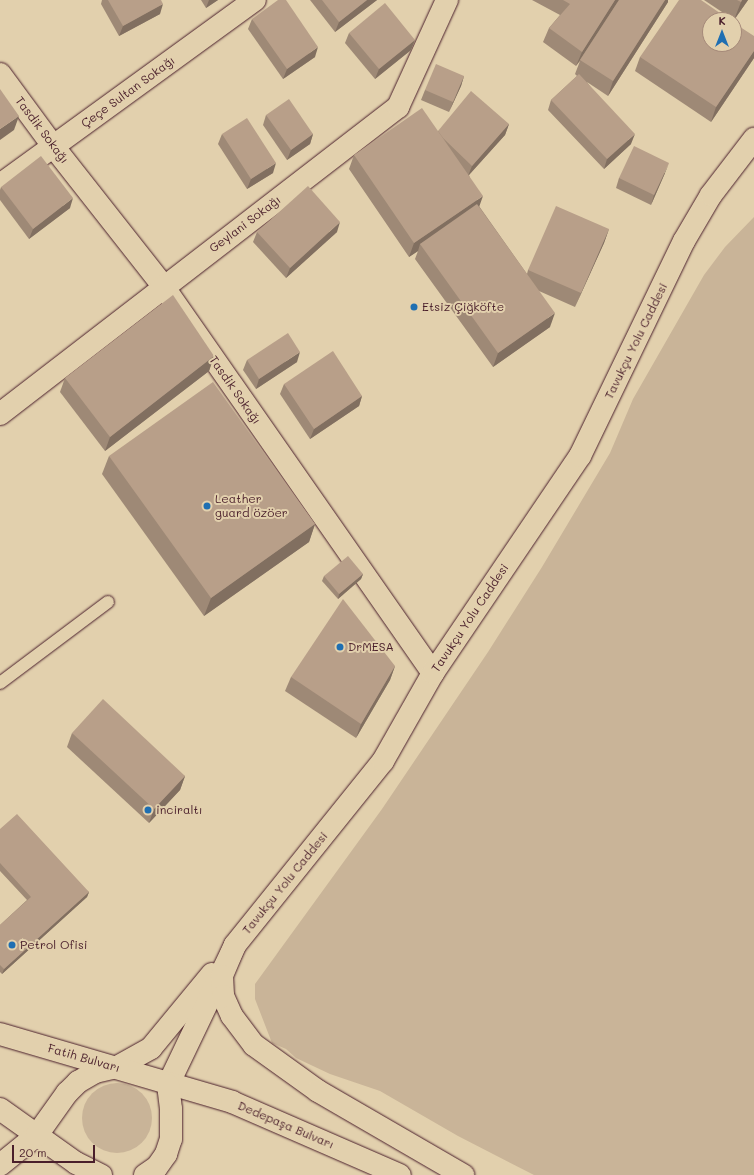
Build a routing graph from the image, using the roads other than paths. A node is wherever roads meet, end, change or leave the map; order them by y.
1 (255, 0) edge
2 (447, 0) edge
3 (0, 74) edge
4 (754, 139) edge
5 (53, 146) junction
6 (0, 185) edge
7 (163, 286) junction
8 (0, 414) edge
9 (108, 602) dead end
10 (433, 673) junction
11 (0, 683) edge
12 (235, 945) junction
13 (0, 1034) edge
14 (117, 1067) junction
15 (168, 1085) junction
16 (0, 1109) edge
17 (37, 1135) junction
18 (0, 1165) edge
19 (101, 1175) edge
20 (145, 1175) edge
21 (400, 1175) edge
22 (462, 1175) edge

1 - 5 street, Çeçe Sultan Sokağı
2 - 7 street, Geylani Sokağı
3 - 5 street, Tasdik Sokağı
4 - 10 street, Tavukçu Yolu Caddesi
5 - 6 street, Çeçe Sultan Sokağı
5 - 7 street, Tasdik Sokağı
7 - 8 street, Geylani Sokağı
7 - 10 street, Tasdik Sokağı
9 - 11 lane
10 - 12 street, Tavukçu Yolu Caddesi
12 - 14 street
12 - 15 street, Tavukçu Yolu Caddesi
12 - 22 street
13 - 14 street, Fatih Bulvarı
14 - 15 street, Fatih Bulvarı
14 - 17 street
15 - 20 street
15 - 21 street, Dedepaşa Bulvarı
16 - 17 street
17 - 18 street
17 - 19 street

